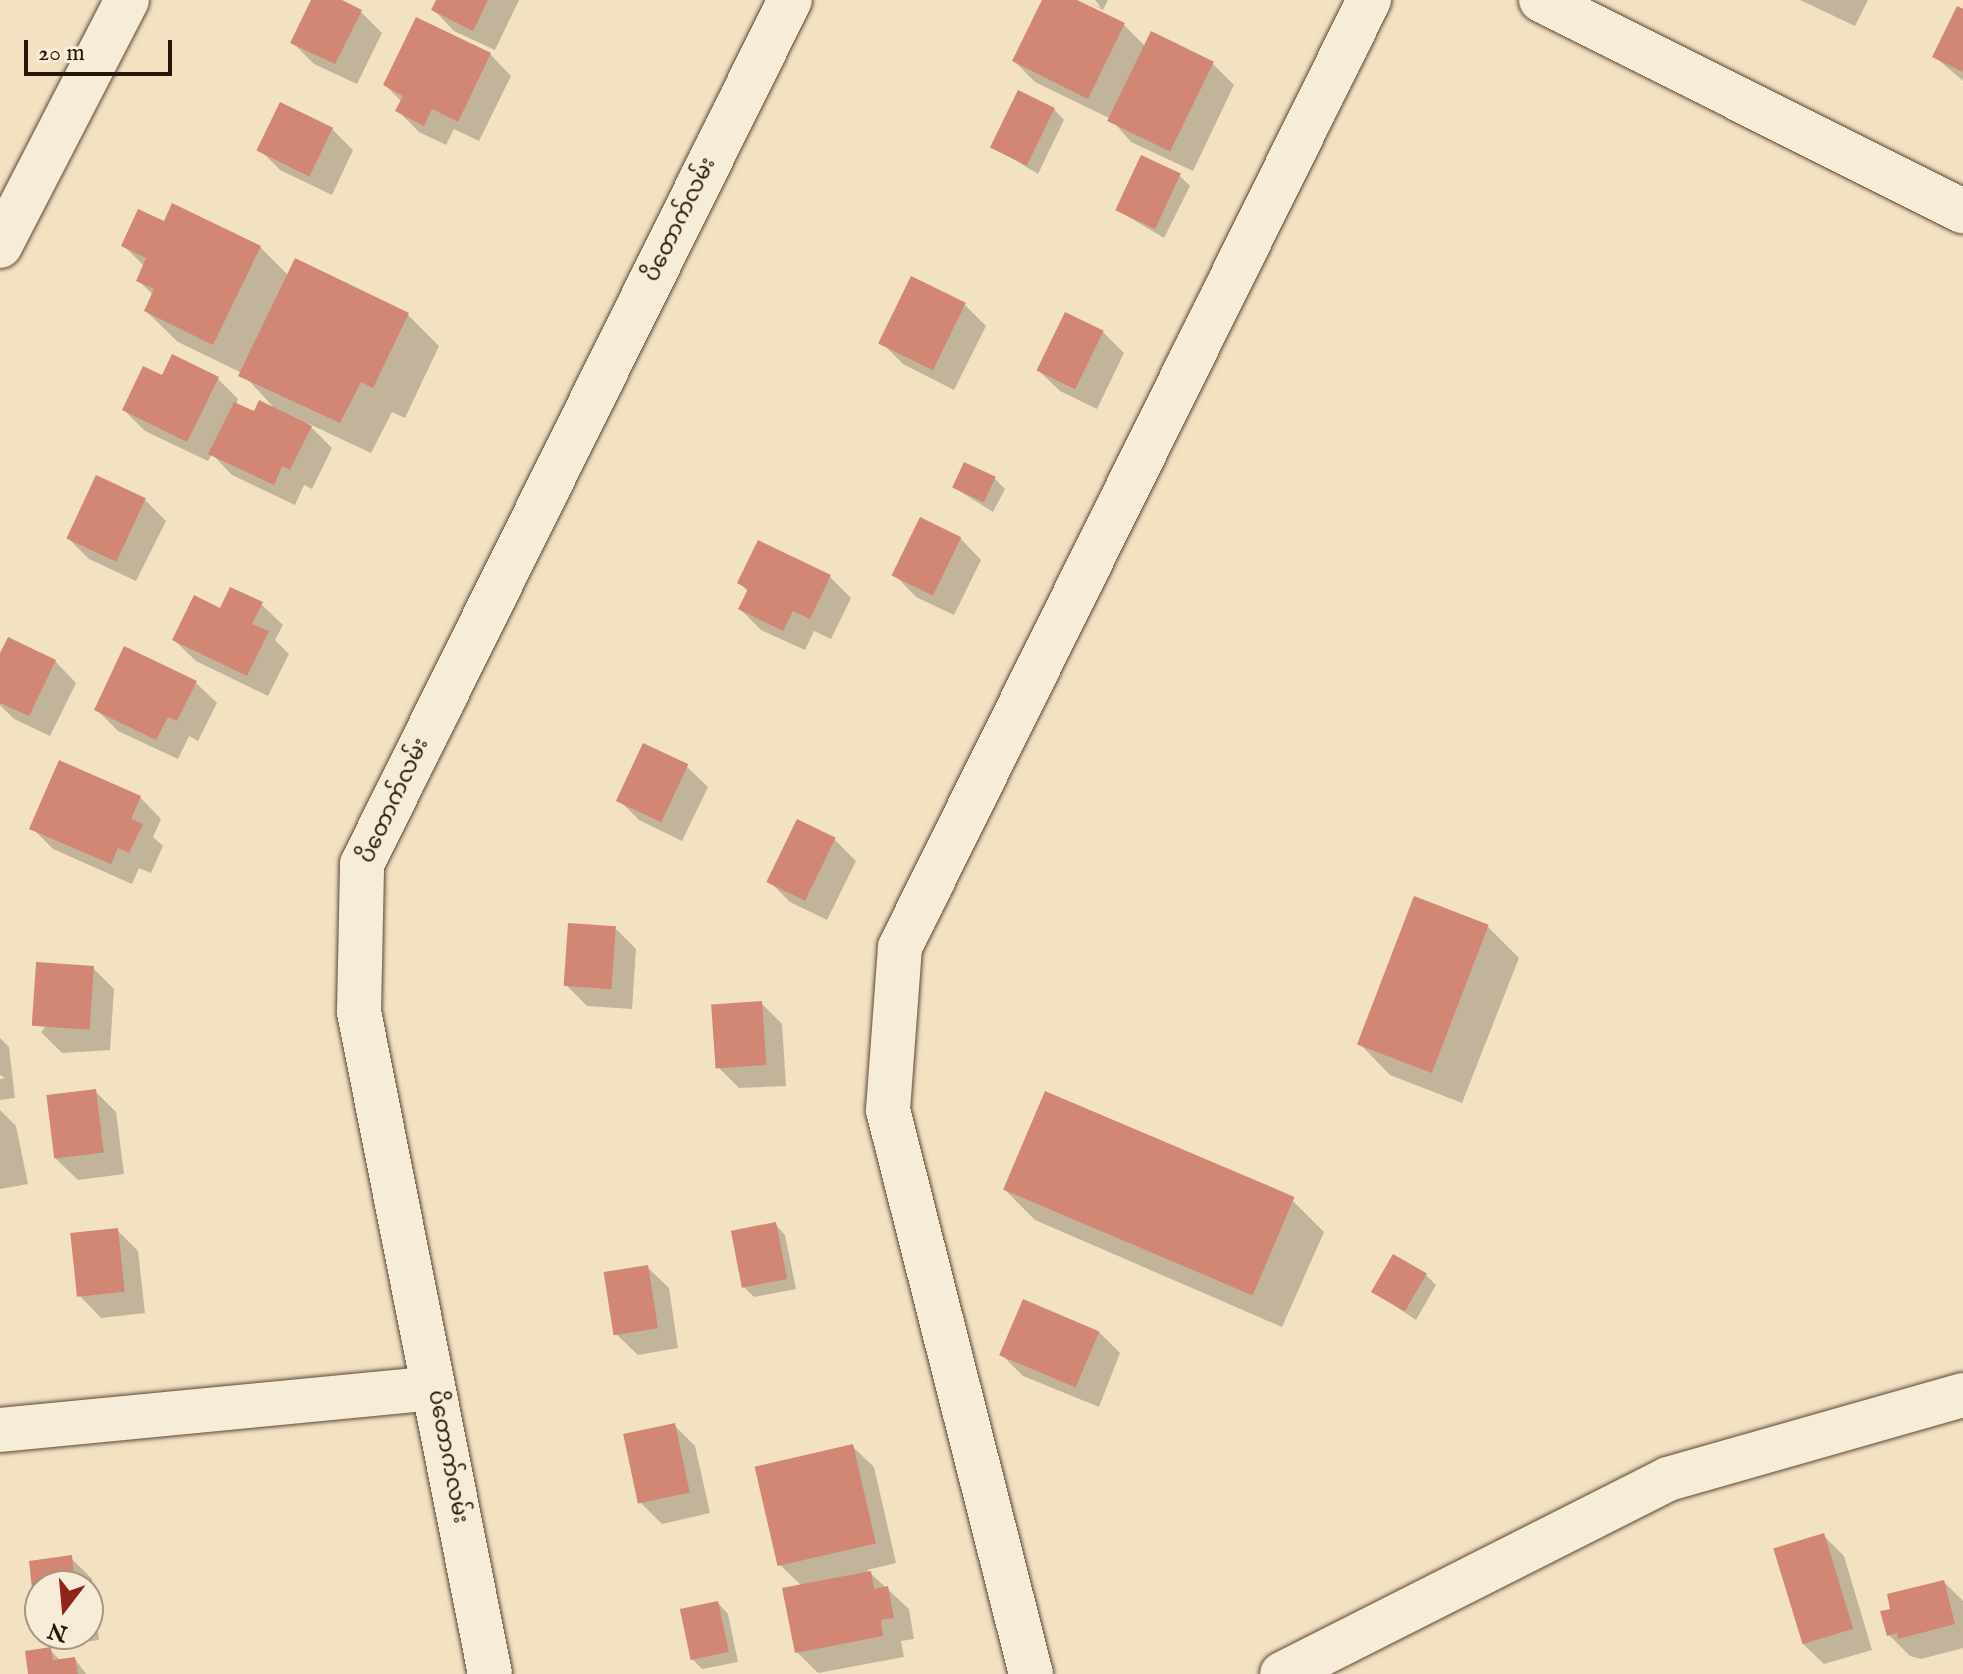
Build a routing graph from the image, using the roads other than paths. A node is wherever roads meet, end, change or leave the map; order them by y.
1 (127, 0) edge
2 (790, 0) edge
3 (1369, 0) edge
4 (1541, 0) edge
5 (1963, 211) edge
6 (0, 246) edge
7 (433, 1388) junction
8 (1963, 1395) edge
9 (0, 1430) edge
10 (490, 1674) edge
11 (1031, 1674) edge
12 (1282, 1674) edge

1 - 6 street
2 - 7 street, ပိတောက်လမ်း
3 - 11 street
4 - 5 street
7 - 9 street
7 - 10 street, ပိတောက်လမ်း
8 - 12 street

